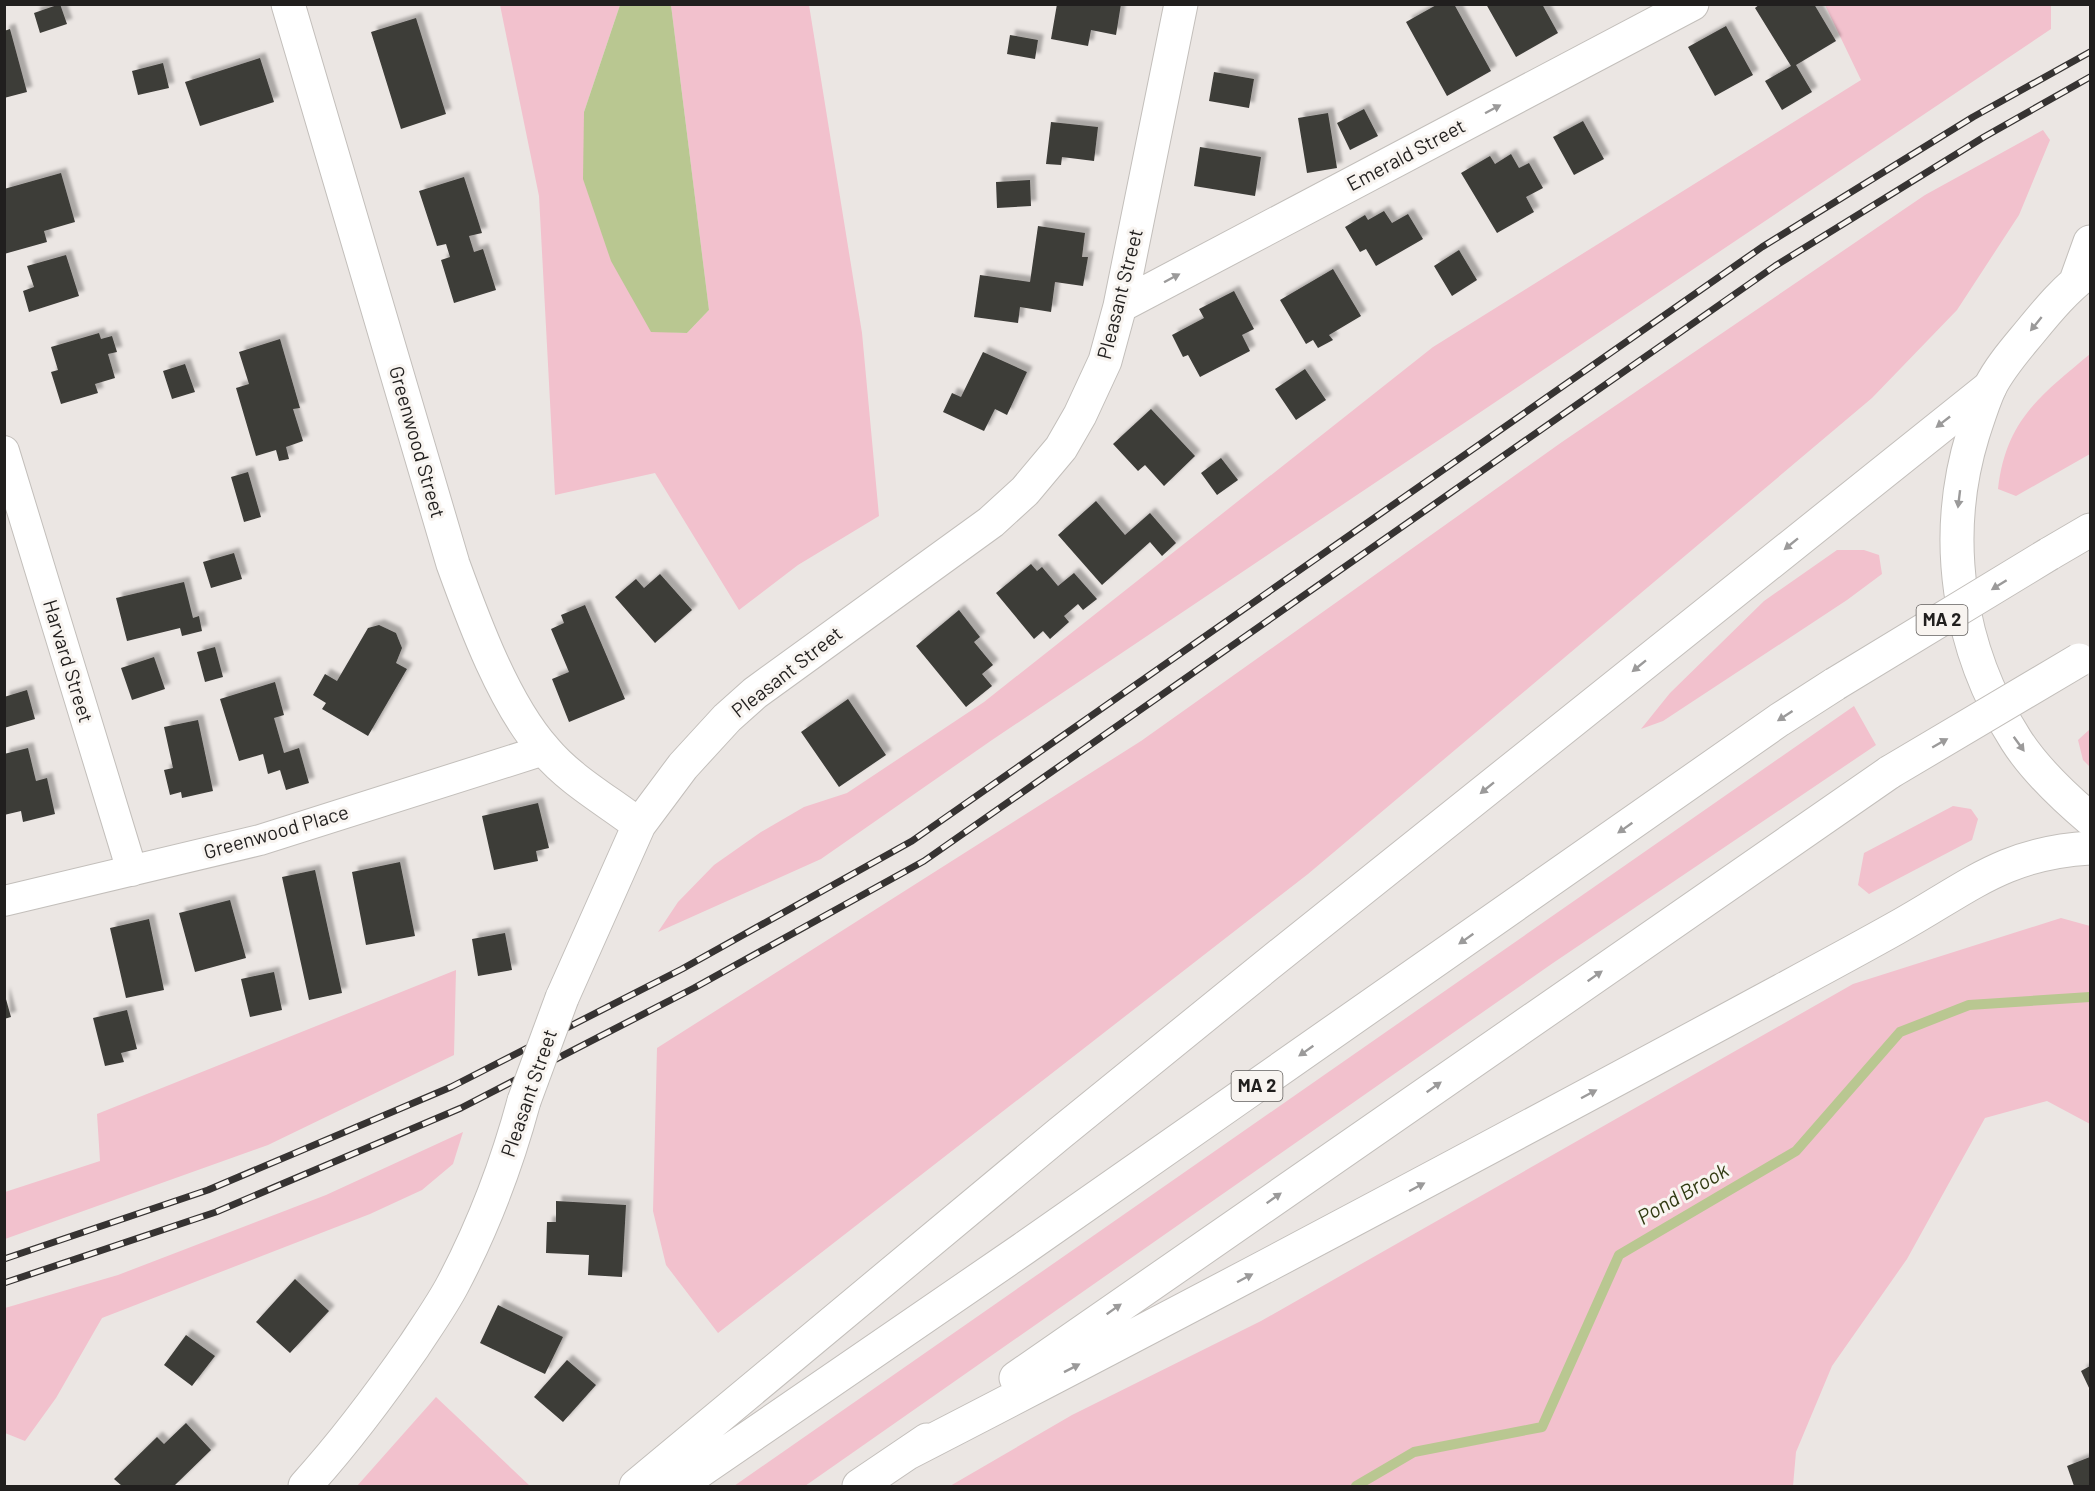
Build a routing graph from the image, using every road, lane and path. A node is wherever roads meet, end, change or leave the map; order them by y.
1 (288, 4) edge
2 (1181, 4) edge
3 (1692, 4) edge
4 (2091, 242) edge
5 (2083, 276) edge
6 (1120, 306) junction
7 (1990, 387) junction
8 (4, 451) edge
9 (2091, 530) edge
10 (2085, 657) edge
11 (544, 750) junction
12 (2091, 819) edge
13 (639, 825) junction
14 (2091, 848) edge
15 (132, 871) junction
16 (4, 901) edge
17 (908, 1453) junction
18 (305, 1486) edge
19 (636, 1486) edge
20 (678, 1486) edge
21 (859, 1486) edge

1 - 11 main road, Greenwood Street
2 - 6 main road, Pleasant Street
6 -> 3 main road, Emerald Street
4 - 5 main road
5 -> 7 main road
6 - 13 main road, Pleasant Street
7 -> 12 main road
7 -> 19 main road
8 - 15 street, Harvard Street
9 -> 20 main road, MA 2, bridge
17 -> 10 main road, bridge
11 - 13 main road, Greenwood Street
11 - 15 street, Greenwood Place
13 - 18 main road, Pleasant Street, bridge
17 -> 14 main road
15 - 16 street, Greenwood Place
17 - 21 main road

